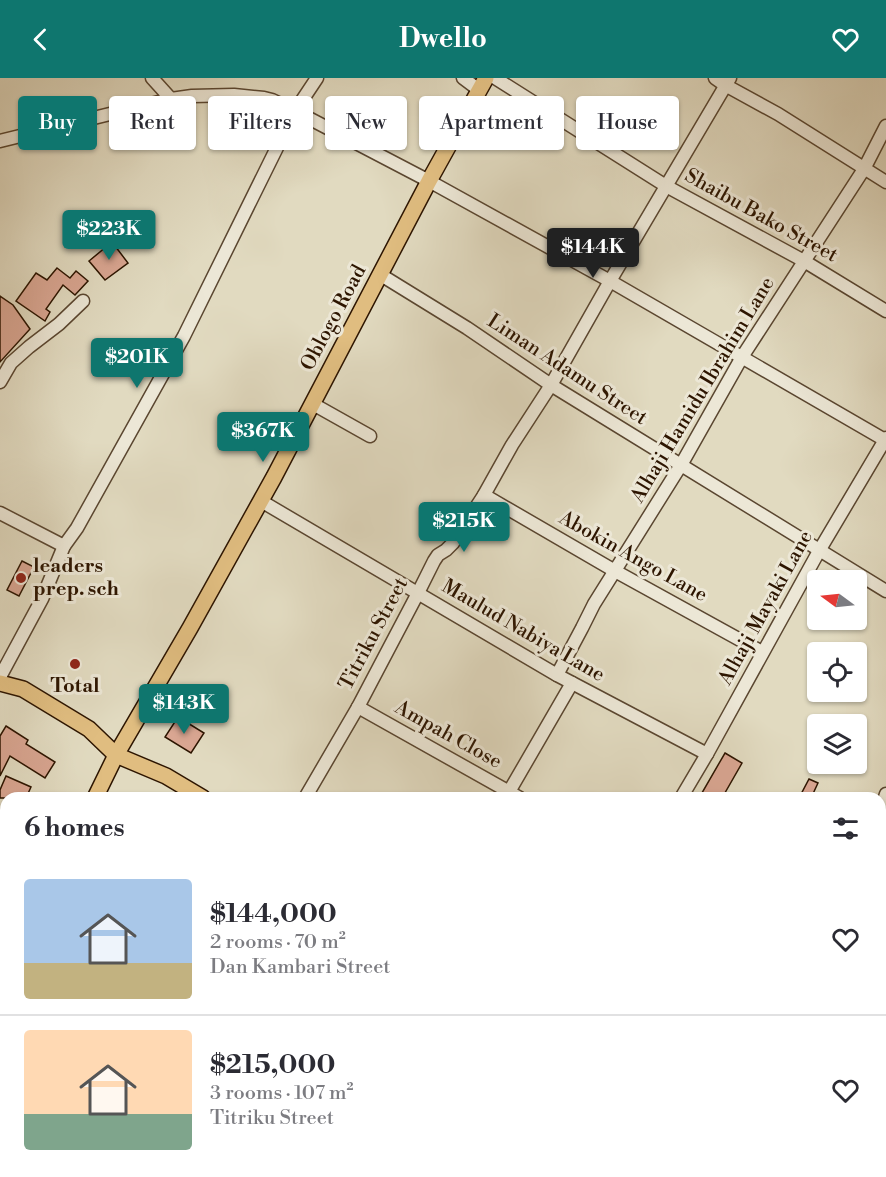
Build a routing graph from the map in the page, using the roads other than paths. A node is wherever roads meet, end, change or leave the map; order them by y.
1 (152, 78) edge
2 (317, 78) edge
3 (463, 78) edge
4 (495, 78) edge
5 (723, 80) edge
6 (483, 84) edge
7 (168, 96) edge
8 (192, 96) edge
9 (244, 96) edge
10 (305, 96) edge
11 (109, 114) edge
12 (313, 120) edge
13 (886, 126) edge
14 (0, 141) edge
15 (276, 150) edge
16 (864, 169) junction
17 (429, 181) junction
18 (886, 182) edge
19 (666, 186) junction
20 (804, 261) junction
21 (381, 275) junction
22 (610, 281) junction
23 (83, 301) dead end
24 (886, 311) edge
25 (742, 357) junction
26 (0, 382) edge
27 (551, 385) junction
28 (313, 404) junction
29 (370, 436) dead end
30 (885, 439) edge
31 (681, 465) junction
32 (484, 495) junction
33 (261, 501) junction
34 (0, 513) edge
35 (64, 546) junction
36 (819, 551) junction
37 (615, 571) junction
38 (886, 591) edge
39 (418, 593) junction
40 (762, 652) junction
41 (557, 675) junction
42 (0, 677) edge
43 (0, 683) edge
44 (573, 683) junction
45 (358, 707) junction
46 (707, 754) junction
47 (116, 755) junction
48 (98, 792) edge
49 (193, 792) edge
50 (308, 792) edge
51 (505, 792) edge
52 (514, 792) edge
53 (685, 792) edge

1 - 7 street
2 - 10 street
3 - 6 street
4 - 19 street, Shaibu Bako Street
5 - 16 street
5 - 19 street, Titriku Street
6 - 17 main road, Oblogo Road
8 - 9 street
11 - 14 street
12 - 17 street
13 - 16 street, Alhaji Hamidu Ibrahim Lane
15 - 35 street
16 - 18 street
16 - 20 street, Alhaji Hamidu Ibrahim Lane
17 - 21 main road, Oblogo Road
17 - 22 street
19 - 20 street, Shaibu Bako Street
19 - 22 street, Titriku Street
20 - 24 street, Shaibu Bako Street
20 - 25 street, Alhaji Hamidu Ibrahim Lane
21 - 27 street, Liman Adamu Street
21 - 28 main road, Oblogo Road
22 - 25 street
22 - 27 street, Titriku Street
23 - 26 street
25 - 30 street
25 - 31 street, Alhaji Hamidu Ibrahim Lane
27 - 31 street, Liman Adamu Street
27 - 32 street, Titriku Street
28 - 29 street
28 - 33 main road, Oblogo Road
30 - 36 street, Alhaji Mayaki Lane
31 - 36 street, Liman Adamu Street
31 - 37 street, Alhaji Hamidu Ibrahim Lane
32 - 37 street, Abokin Ango Lane
32 - 39 street, Titriku Street
33 - 39 street, Maulud Nabiya Lane
33 - 47 main road, Oblogo Road
34 - 35 street
35 - 42 street
36 - 38 street, Liman Adamu Street
36 - 40 street, Alhaji Mayaki Lane
37 - 40 street, Abokin Ango Lane
37 - 41 street, Alhaji Hamidu Ibrahim Lane
39 - 41 street, Maulud Nabiya Lane
39 - 45 street, Titriku Street
40 - 46 street, Alhaji Mayaki Lane
41 - 44 street, Maulud Nabiya Lane
43 - 47 main road
44 - 46 street, Maulud Nabiya Lane
44 - 52 street
45 - 50 street, Titriku Street
45 - 51 street, Ampah Close
46 - 53 street, Alhaji Mayaki Lane
47 - 48 main road, Oblogo Road
47 - 49 main road

